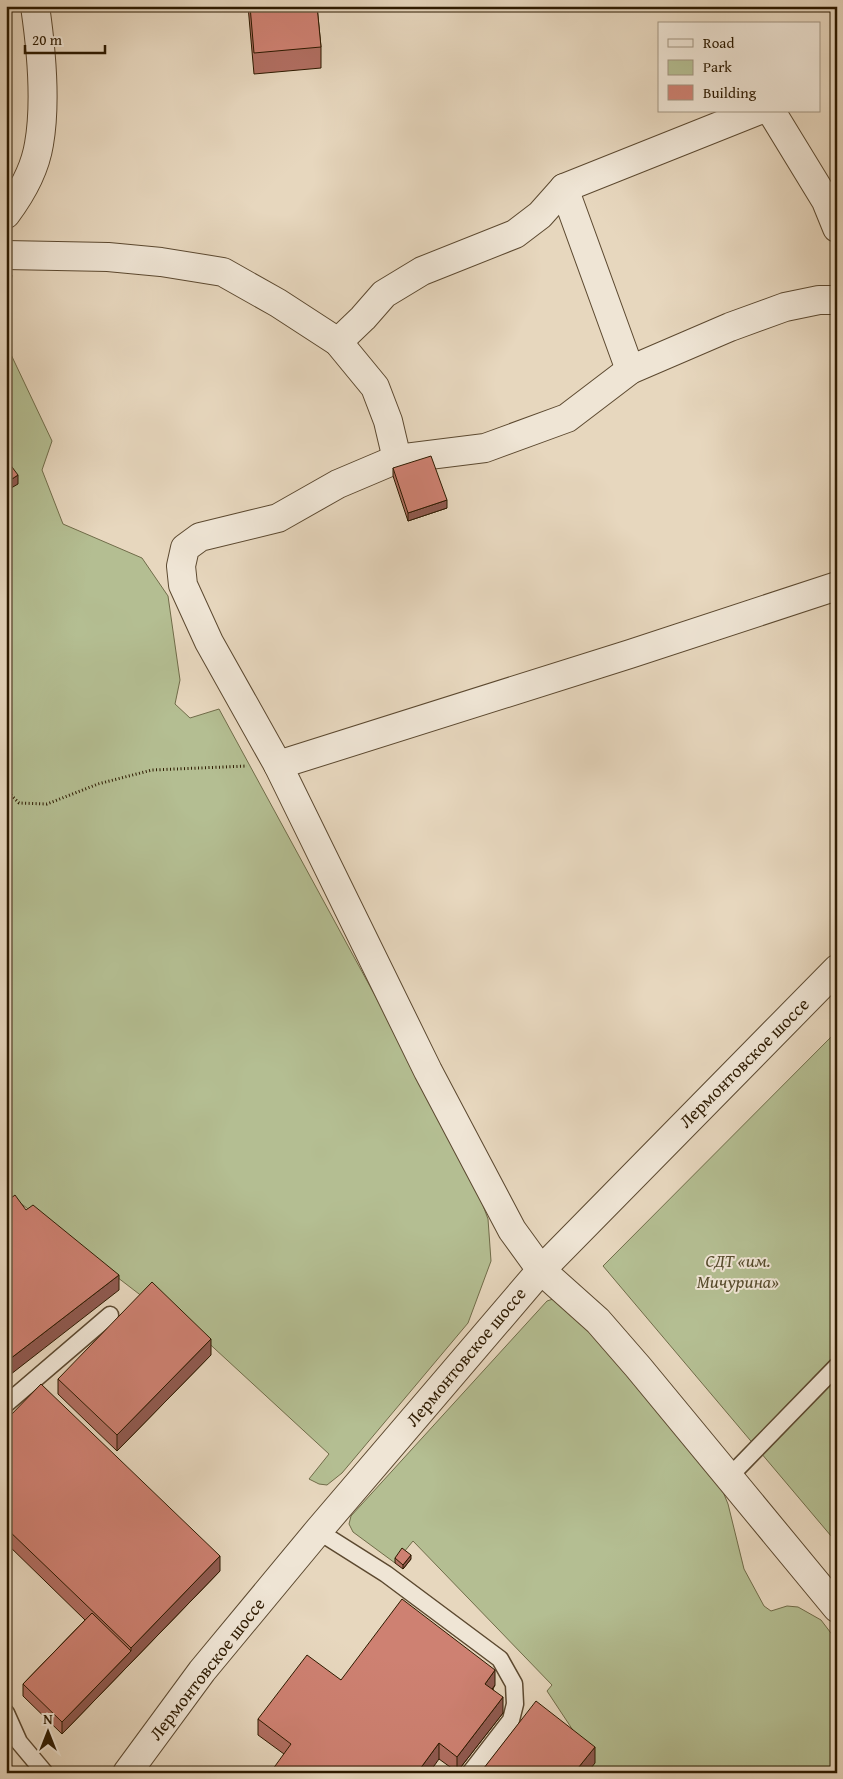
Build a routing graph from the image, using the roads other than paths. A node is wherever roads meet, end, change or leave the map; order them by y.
1 (34, 6) edge
2 (755, 112) edge
3 (772, 112) edge
4 (564, 188) junction
5 (6, 214) edge
6 (837, 228) edge
7 (6, 255) edge
8 (837, 300) edge
9 (338, 342) junction
10 (630, 370) junction
11 (397, 459) junction
12 (837, 586) edge
13 (278, 765) junction
14 (837, 969) edge
15 (541, 1270) junction
16 (110, 1315) dead end
17 (837, 1366) edge
18 (6, 1404) edge
19 (728, 1478) junction
20 (318, 1531) junction
21 (837, 1608) edge
22 (6, 1714) edge
23 (45, 1773) edge
24 (127, 1773) edge
25 (470, 1773) edge

1 - 5 street
2 - 4 street
3 - 6 street
4 - 9 street
4 - 10 street
7 - 9 street
8 - 10 street
9 - 11 street
10 - 11 street
11 - 13 street
12 - 13 street
13 - 15 street
14 - 15 street, Лермонтовское шоссе
15 - 19 street
15 - 20 street, Лермонтовское шоссе
16 - 18 lane
17 - 19 lane
19 - 21 street
20 - 24 street, Лермонтовское шоссе
20 - 25 lane
22 - 23 lane

